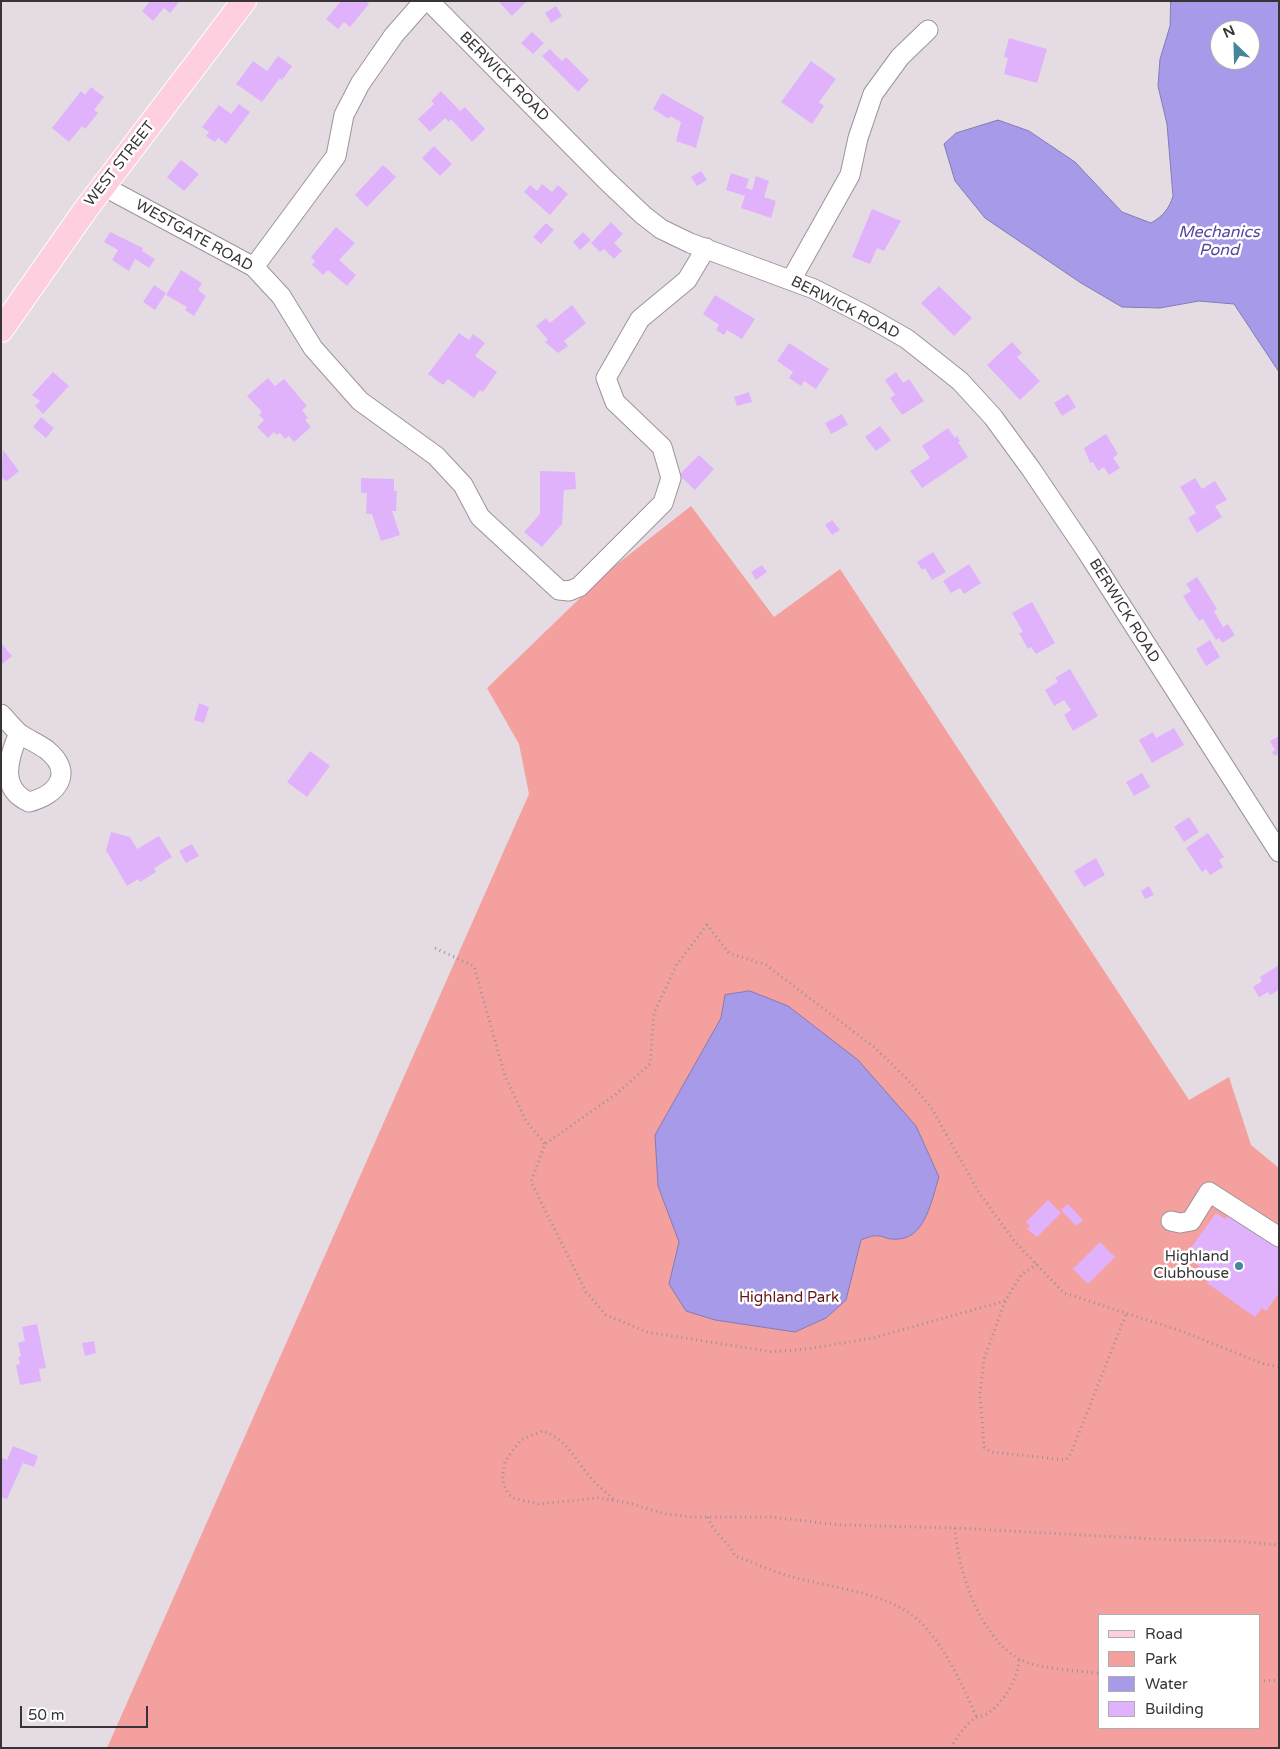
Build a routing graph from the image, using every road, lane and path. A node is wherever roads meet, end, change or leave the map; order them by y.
1 (244, 1) edge
2 (424, 1) edge
3 (428, 1) edge
4 (928, 30) dead end
5 (103, 186) junction
6 (706, 248) junction
7 (254, 267) junction
8 (791, 280) junction
9 (1, 330) edge
10 (1, 714) edge
11 (19, 733) dead end
12 (1279, 852) edge
13 (434, 948) dead end
14 (545, 1144) junction
15 (1171, 1221) dead end
16 (1279, 1238) edge
17 (1038, 1264) junction
18 (1005, 1301) junction
19 (1126, 1314) junction
20 (1279, 1367) edge
21 (613, 1499) junction
22 (708, 1517) junction
23 (955, 1528) junction
24 (1279, 1545) edge
25 (1019, 1658) junction
26 (1098, 1673) edge
27 (1279, 1680) edge
28 (1260, 1681) edge
29 (977, 1718) junction
30 (952, 1748) edge

1 - 5 main road, WEST STREET
2 - 7 street
3 - 6 street, BERWICK ROAD
4 - 8 street
5 - 7 street, WESTGATE ROAD
5 - 9 main road, WEST STREET
6 - 7 street, WESTGATE ROAD
6 - 8 street, BERWICK ROAD
8 - 12 street, BERWICK ROAD
10 - 11 street
13 - 14 path
14 - 17 path
14 - 18 path
15 - 16 street
17 - 18 path
17 - 19 path
18 - 19 path
19 - 20 path
21 - 21 path
21 - 22 path
22 - 23 path
22 - 29 path
23 - 24 path
23 - 25 path
25 - 26 path
25 - 29 path
27 - 28 path
29 - 30 path

